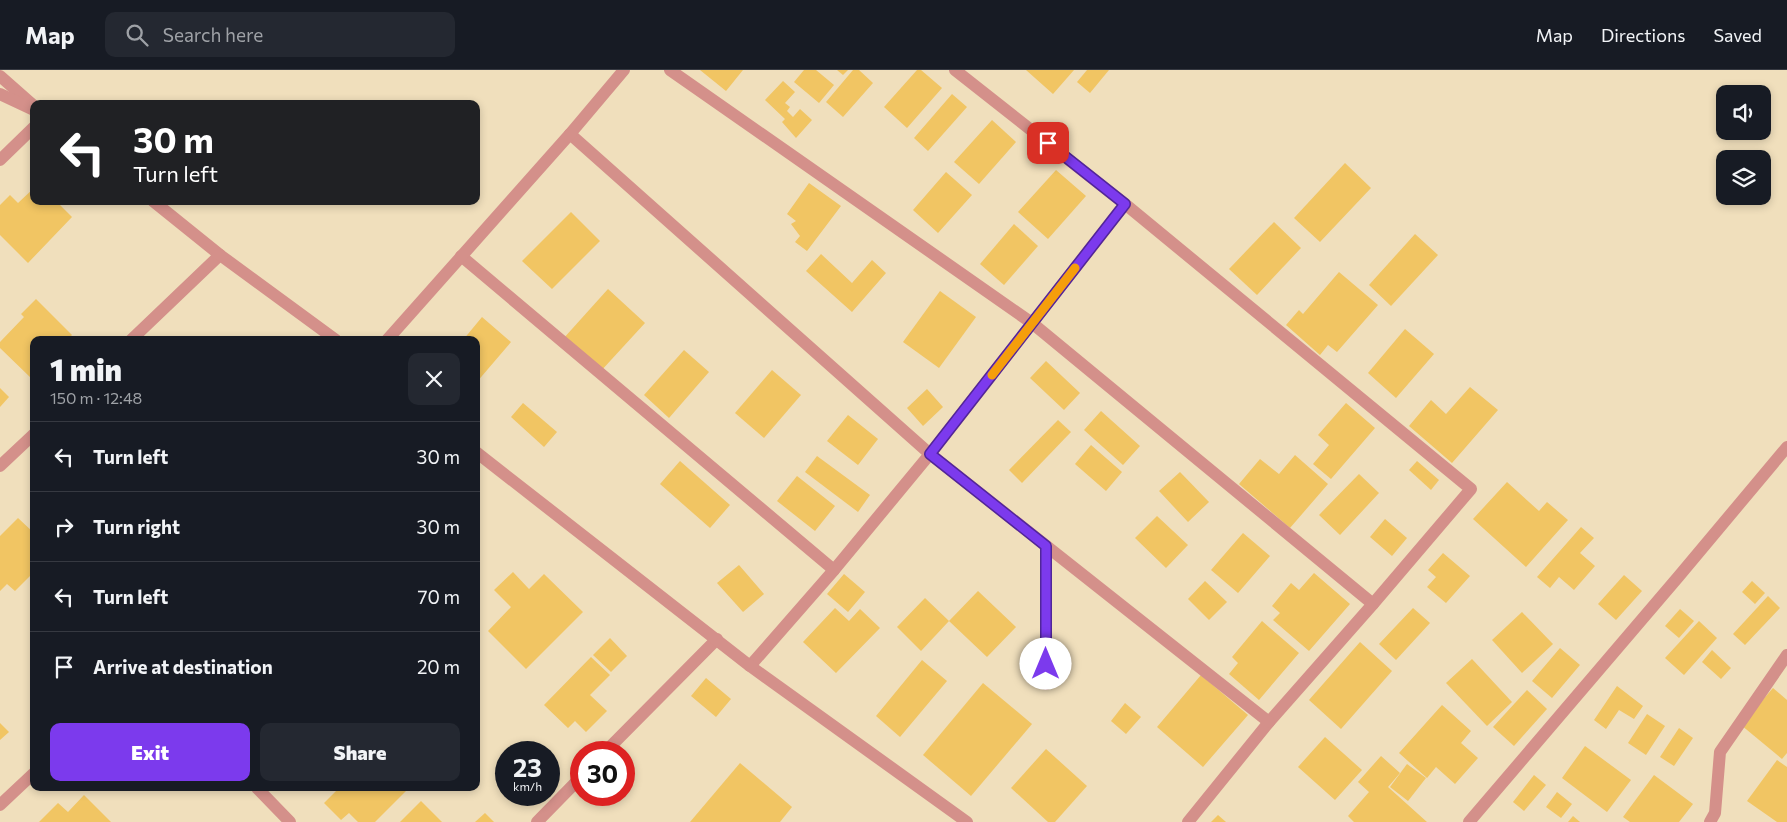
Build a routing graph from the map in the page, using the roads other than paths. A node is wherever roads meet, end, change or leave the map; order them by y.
1 (624, 70) edge
2 (670, 70) edge
3 (955, 70) edge
4 (0, 76) edge
5 (0, 94) edge
6 (30, 102) edge
7 (30, 108) edge
8 (30, 131) edge
9 (570, 134) junction
10 (0, 160) edge
11 (1125, 204) junction
12 (157, 205) edge
13 (220, 254) junction
14 (461, 256) junction
15 (1032, 323) junction
16 (135, 336) edge
17 (331, 336) edge
18 (391, 336) edge
19 (30, 438) edge
20 (1787, 447) edge
21 (930, 454) junction
22 (480, 455) edge
23 (0, 466) edge
24 (1046, 546) junction
25 (834, 570) junction
26 (1373, 604) junction
27 (717, 639) junction
28 (1787, 654) edge
29 (750, 666) junction
30 (1046, 684) dead end
31 (1270, 722) junction
32 (616, 741) edge
33 (30, 777) edge
34 (570, 788) edge
35 (259, 791) edge
36 (0, 806) edge
37 (290, 822) edge
38 (537, 822) edge
39 (967, 822) edge
40 (1188, 822) edge
41 (1469, 822) edge
42 (1710, 822) edge

1 - 9 street
2 - 15 street
3 - 11 street
4 - 6 street
5 - 7 street
8 - 10 street
9 - 14 street
9 - 21 street
11 - 15 street
11 - 26 street
12 - 13 street
13 - 16 street
13 - 17 street
14 - 18 street
14 - 25 street
15 - 21 street
15 - 26 street
19 - 23 street
20 - 41 street
21 - 24 street
21 - 25 street
22 - 27 street
24 - 30 street
24 - 31 street
25 - 29 street
26 - 31 street
27 - 29 street
27 - 32 street
28 - 42 street
29 - 39 street
31 - 40 street
33 - 36 street
34 - 38 street
35 - 37 street

